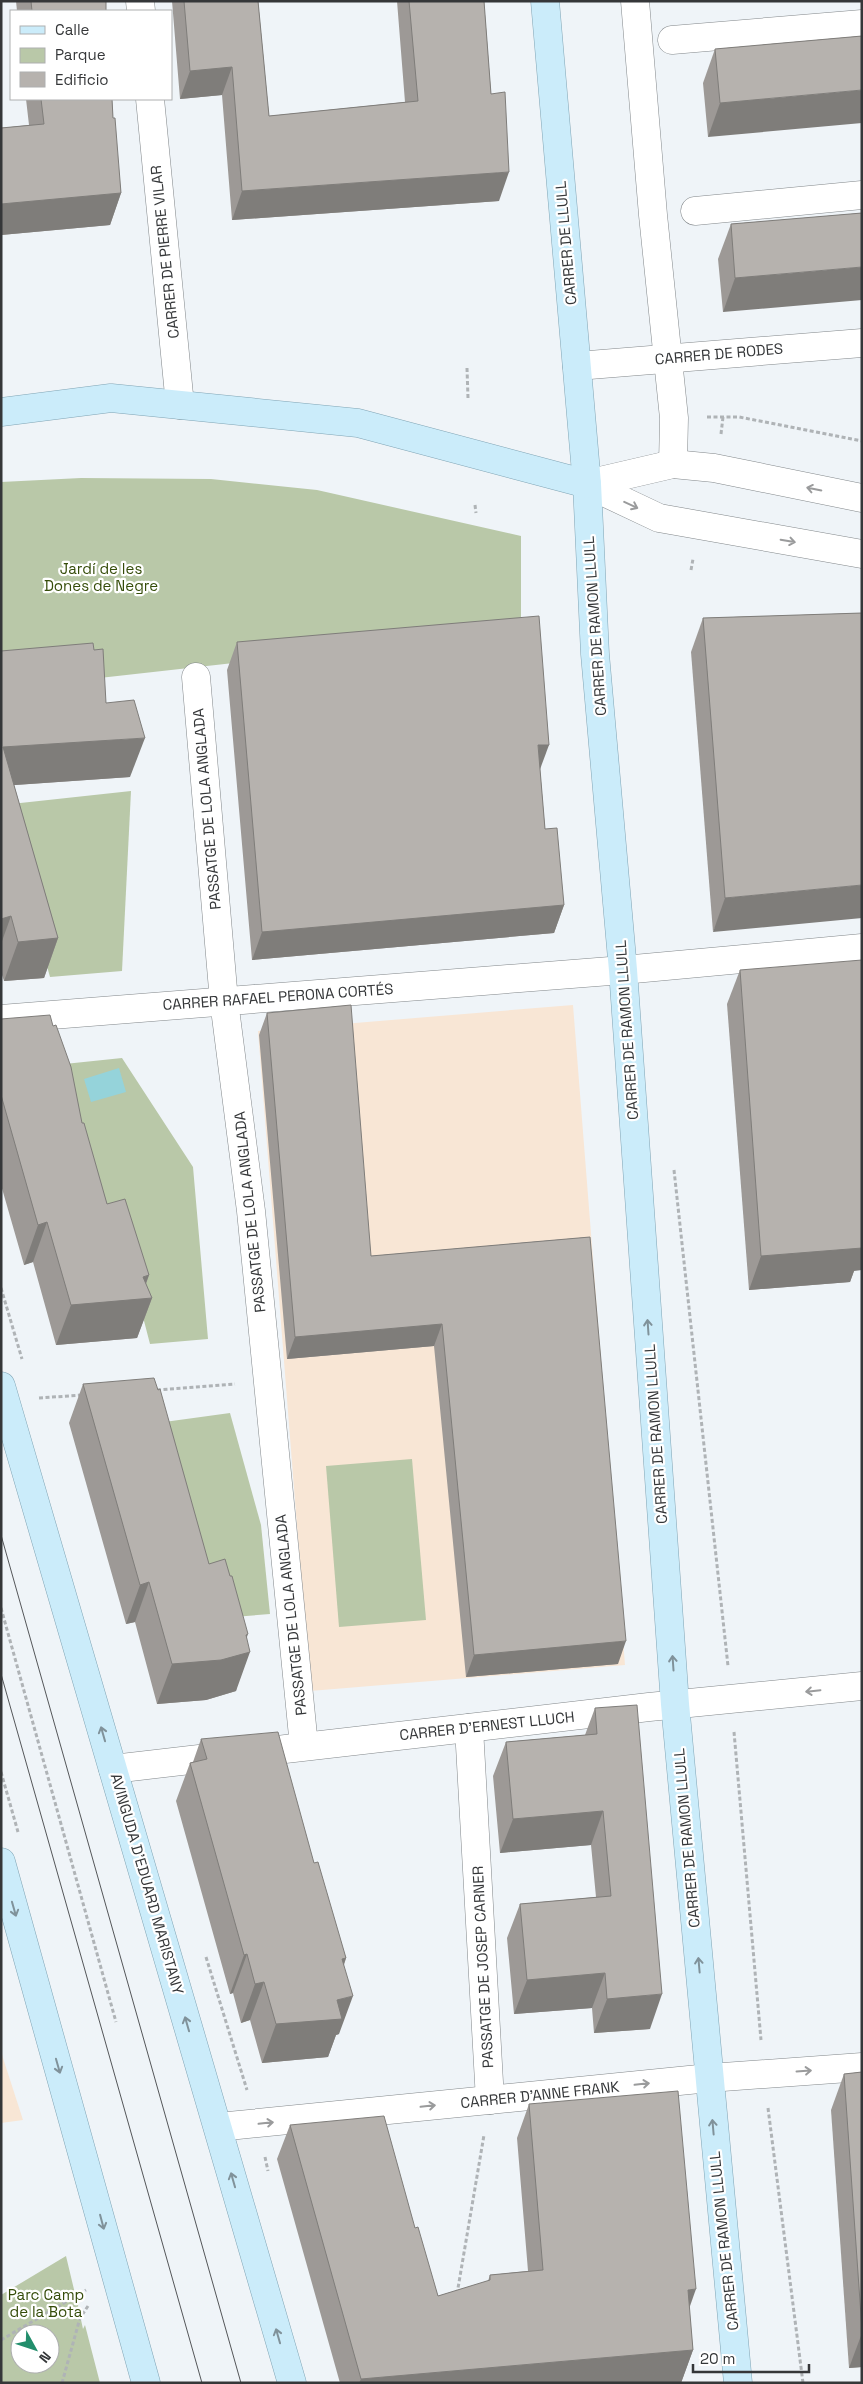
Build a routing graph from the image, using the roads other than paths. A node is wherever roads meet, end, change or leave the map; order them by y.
1 (545, 1) edge
2 (635, 1) edge
3 (862, 24) edge
4 (672, 40) dead end
5 (150, 100) edge
6 (862, 195) edge
7 (695, 211) dead end
8 (862, 343) edge
9 (668, 358) junction
10 (577, 366) junction
11 (180, 405) junction
12 (1, 412) edge
13 (673, 464) junction
14 (587, 484) junction
15 (862, 498) edge
16 (862, 554) edge
17 (196, 677) dead end
18 (862, 948) edge
19 (623, 970) junction
20 (224, 1001) junction
21 (1, 1020) edge
22 (1, 1386) edge
23 (862, 1686) edge
24 (675, 1704) junction
25 (469, 1728) junction
26 (304, 1746) junction
27 (113, 1769) junction
28 (1, 1862) edge
29 (862, 2067) edge
30 (709, 2078) junction
31 (490, 2100) junction
32 (218, 2127) junction
33 (146, 2383) edge
34 (292, 2383) edge
35 (738, 2383) edge

1 - 10 main road, CARRER DE LLULL
2 - 9 street
3 - 4 street
5 - 11 street, CARRER DE PIERRE VILAR
6 - 7 street
8 - 9 street, CARRER DE RODES
9 - 10 street, CARRER DE RODES
9 - 13 street
10 - 14 main road, CARRER DE LLULL
11 - 12 main road
11 - 14 main road
13 - 14 street
15 -> 13 street
14 -> 16 street
14 - 19 main road, CARRER DE RAMON LLULL
17 - 20 street, PASSATGE DE LOLA ANGLADA
18 - 19 street, CARRER RAFAEL PERONA CORTÉS
19 - 20 street, CARRER RAFAEL PERONA CORTÉS
24 -> 19 main road, CARRER DE RAMON LLULL
20 - 21 street, CARRER RAFAEL PERONA CORTÉS
20 - 26 street, PASSATGE DE LOLA ANGLADA
27 -> 22 main road, AVINGUDA D'EDUARD MARISTANY
23 -> 24 street, CARRER D'ERNEST LLUCH
24 - 25 street, CARRER D'ERNEST LLUCH
30 -> 24 main road, CARRER DE RAMON LLULL
25 - 26 street, CARRER D'ERNEST LLUCH
25 - 31 street, PASSATGE DE JOSEP CARNER
26 - 27 street, CARRER D'ERNEST LLUCH
32 -> 27 main road, AVINGUDA D'EDUARD MARISTANY
28 -> 33 main road
30 -> 29 street, CARRER D'ANNE FRANK
31 -> 30 street, CARRER D'ANNE FRANK
35 -> 30 main road, CARRER DE RAMON LLULL
32 -> 31 street, CARRER D'ANNE FRANK
34 -> 32 main road, AVINGUDA D'EDUARD MARISTANY

